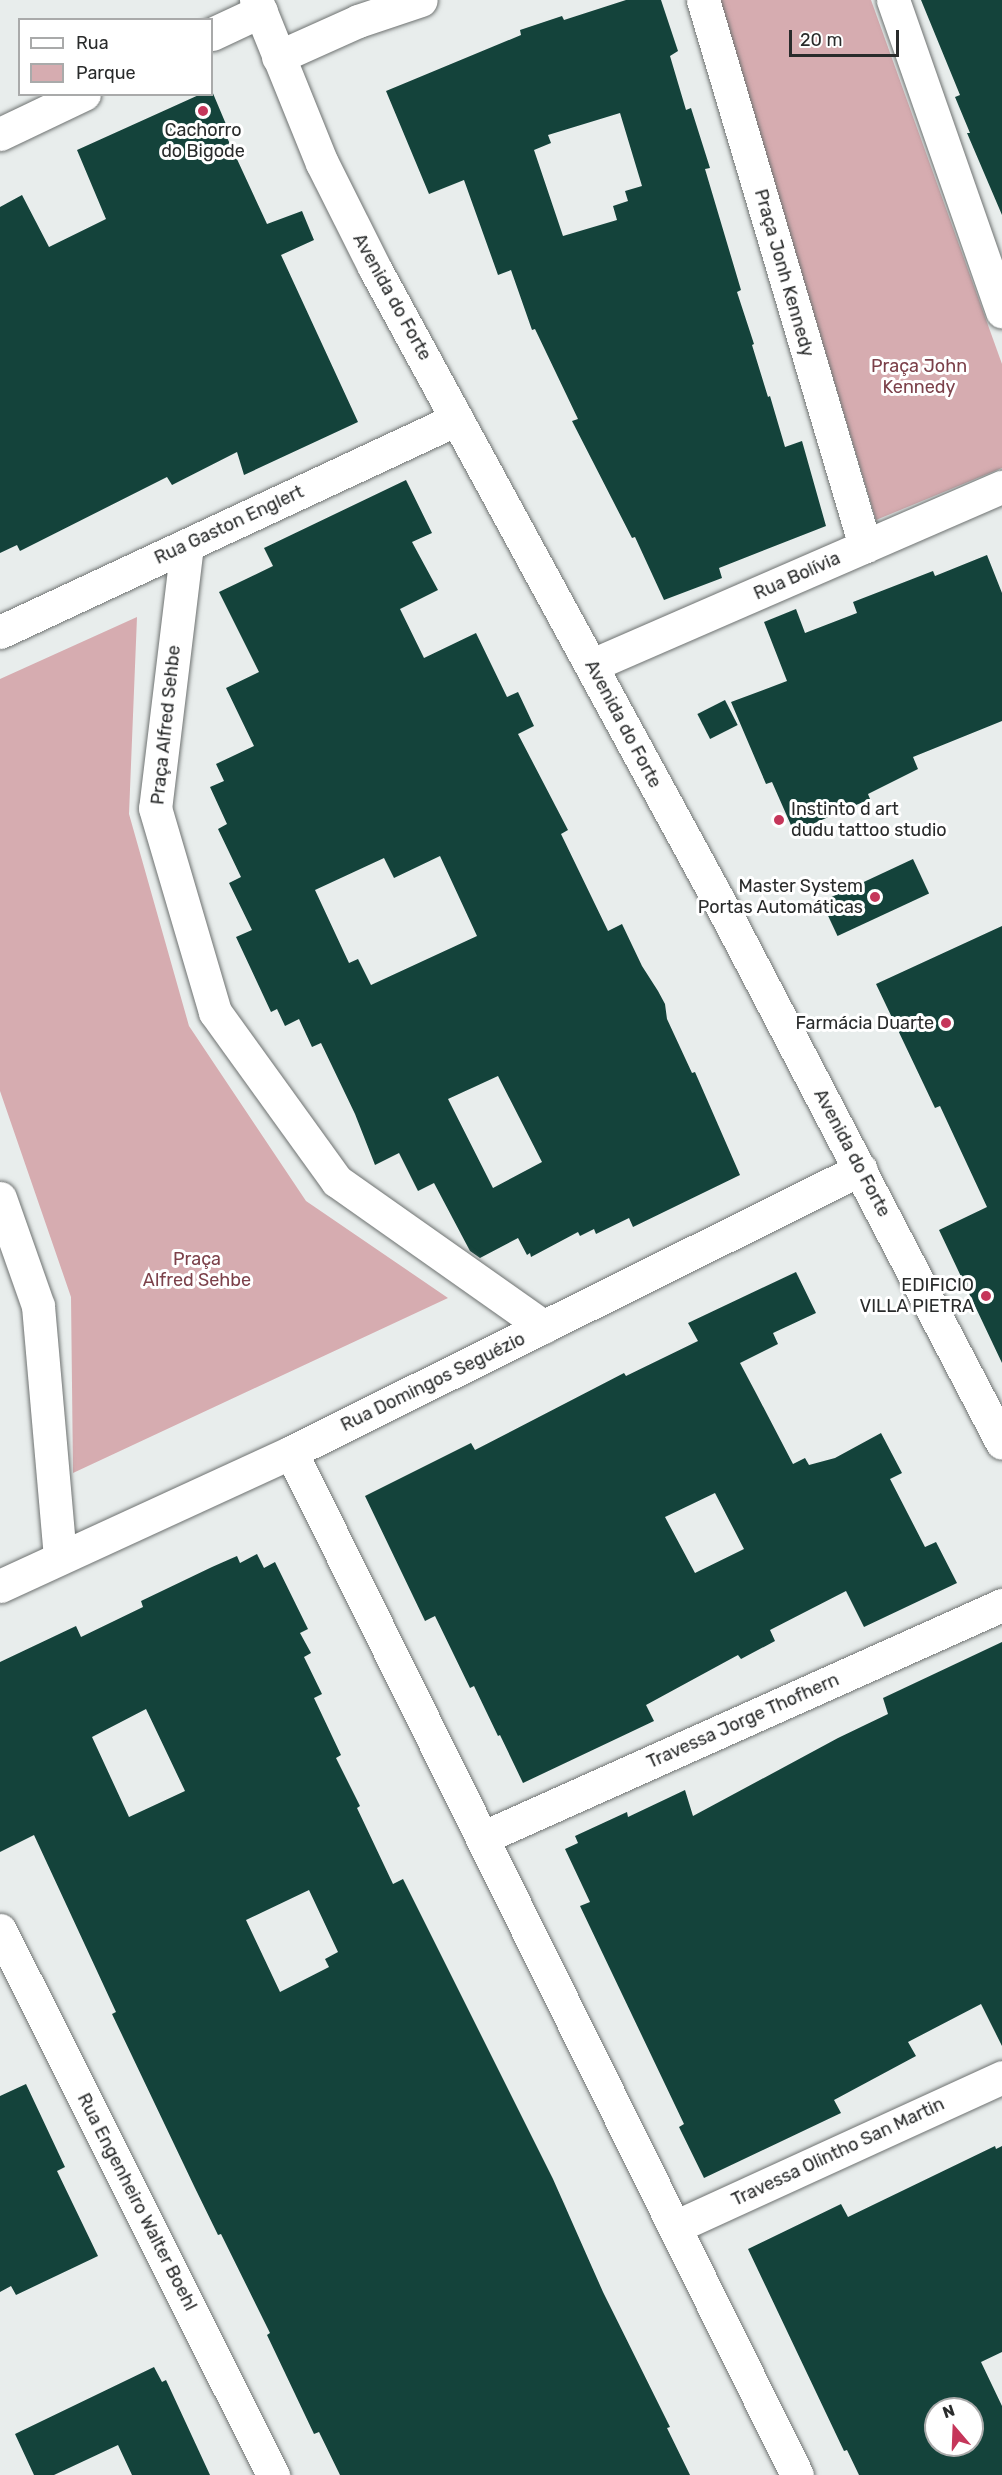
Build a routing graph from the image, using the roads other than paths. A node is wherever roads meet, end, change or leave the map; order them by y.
1 (421, 0) edge
2 (703, 0) edge
3 (892, 0) edge
4 (259, 5) edge
5 (213, 33) edge
6 (278, 57) junction
7 (80, 96) edge
8 (0, 134) edge
9 (1002, 311) edge
10 (457, 418) junction
11 (1002, 487) edge
12 (187, 545) junction
13 (865, 546) junction
14 (0, 632) edge
15 (592, 665) junction
16 (861, 1169) junction
17 (0, 1198) edge
18 (544, 1327) junction
19 (1002, 1443) edge
20 (291, 1452) junction
21 (60, 1557) junction
22 (0, 1586) edge
23 (1002, 1605) edge
24 (484, 1837) junction
25 (0, 1930) edge
26 (1002, 2077) edge
27 (675, 2227) junction
28 (273, 2475) edge
29 (797, 2475) edge

1 - 6 street
2 - 13 street, Praça Jonh Kennedy
3 - 9 street
4 - 5 street
4 - 6 street, Avenida do Forte
6 - 10 street, Avenida do Forte
7 - 8 street
10 - 12 street, Rua Gaston Englert
10 - 15 street, Avenida do Forte
11 - 13 street, Rua Bolívia
12 - 14 street, Rua Gaston Englert
12 - 18 street, Praça Alfred Sehbe
13 - 15 street, Rua Bolívia
15 - 16 street, Avenida do Forte
16 - 18 street, Rua Domingos Seguézio
16 - 19 street, Avenida do Forte
17 - 21 street
18 - 20 street, Rua Domingos Seguézio
20 - 21 street, Rua Domingos Seguézio
20 - 24 street
21 - 22 street, Rua Domingos Seguézio
23 - 24 street, Travessa Jorge Thofhern
24 - 27 street
25 - 28 street, Rua Engenheiro Walter Boehl
26 - 27 street, Travessa Olintho San Martin
27 - 29 street

